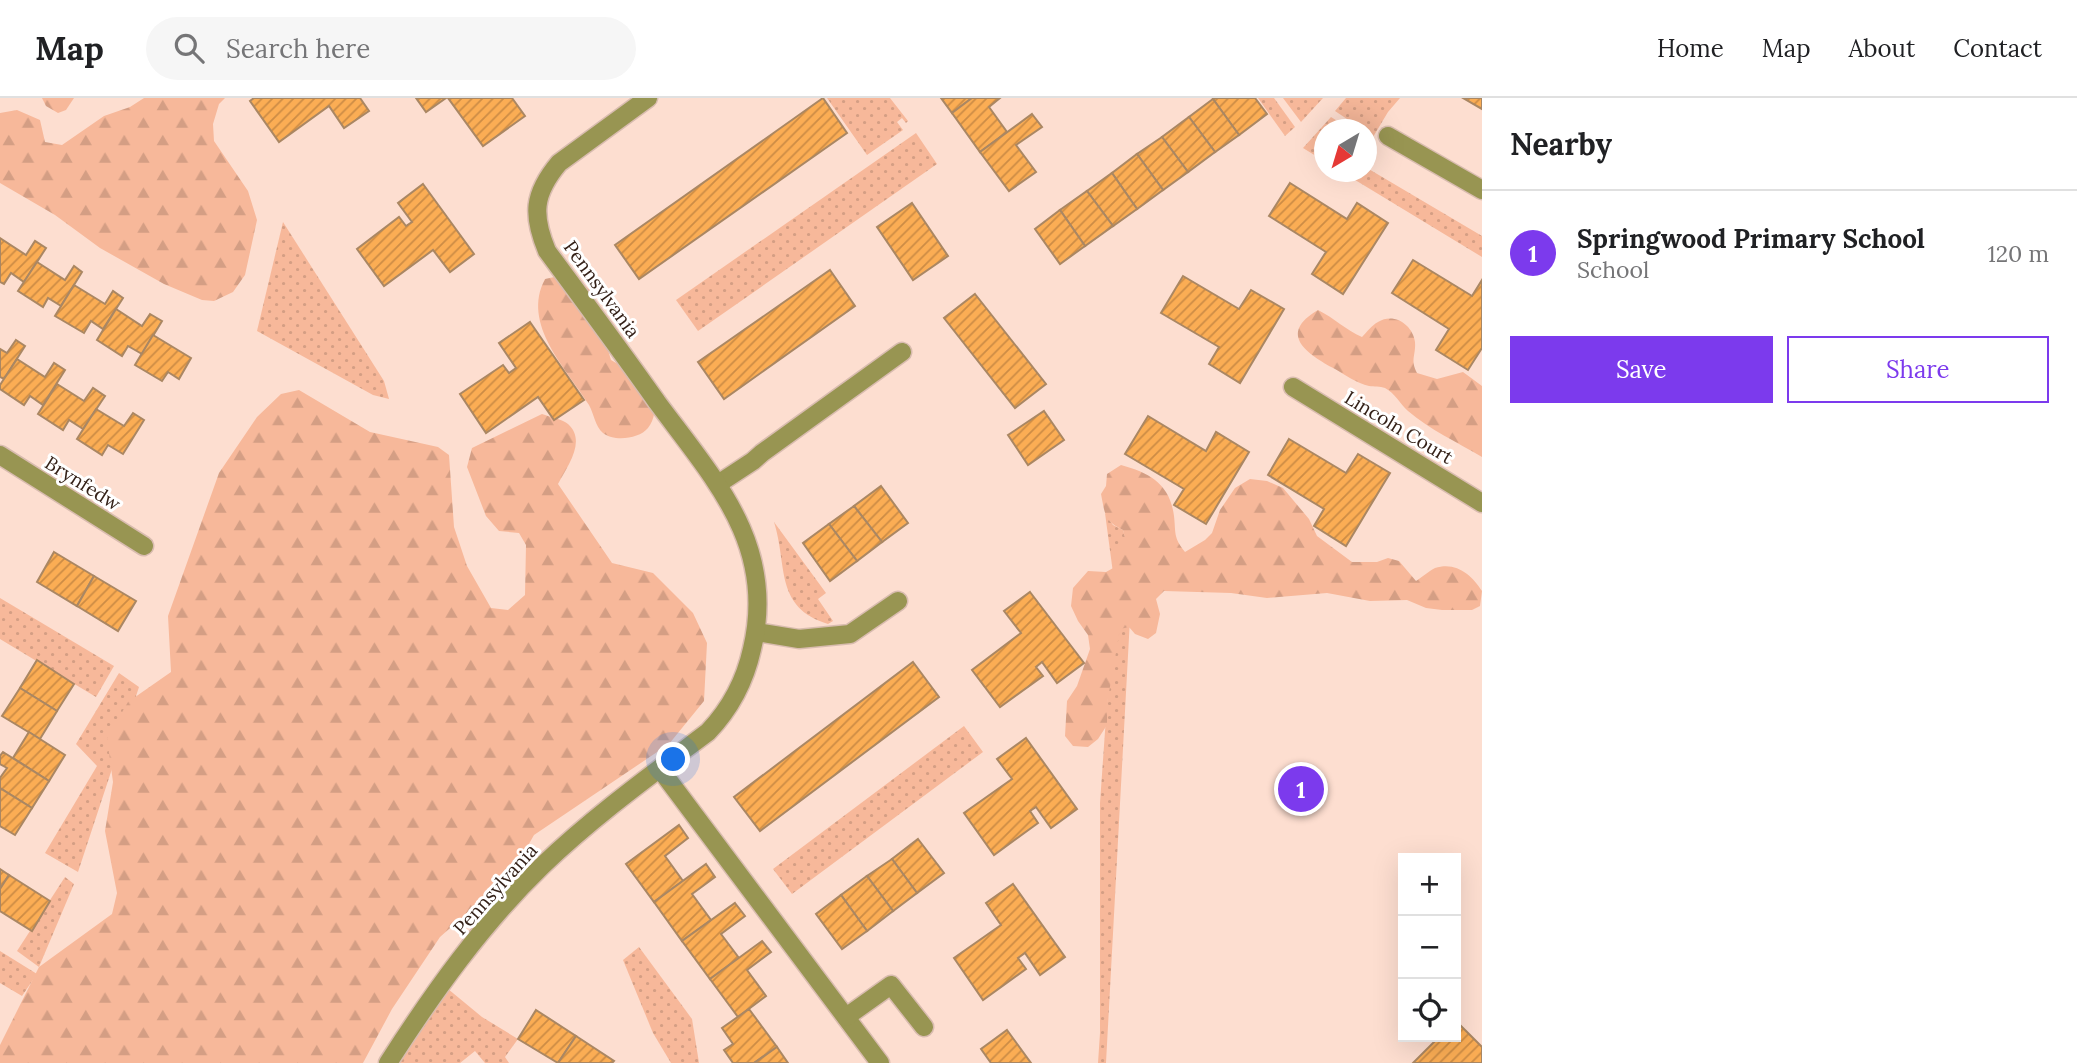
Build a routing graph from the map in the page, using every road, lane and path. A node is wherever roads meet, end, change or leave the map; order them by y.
1 (648, 98) edge
2 (1388, 136) dead end
3 (1482, 190) edge
4 (902, 352) dead end
5 (1293, 387) dead end
6 (0, 455) edge
7 (718, 484) junction
8 (1482, 503) edge
9 (144, 546) dead end
10 (898, 601) dead end
11 (756, 632) junction
12 (660, 769) junction
13 (846, 1017) junction
14 (924, 1027) dead end
15 (388, 1063) edge
16 (880, 1063) edge

1 - 7 street, Pennsylvania
2 - 3 street
4 - 7 street
5 - 8 street, Lincoln Court
6 - 9 street, Brynfedw
7 - 11 street, Pennsylvania
10 - 11 street
11 - 12 street, Pennsylvania
12 - 13 street
12 - 15 street, Pennsylvania
13 - 14 street
13 - 16 street

